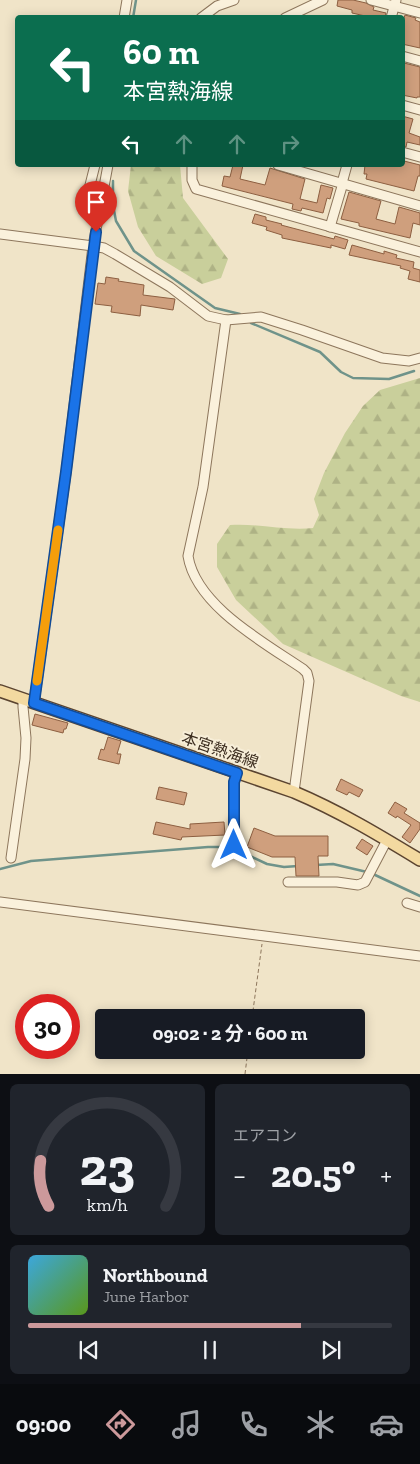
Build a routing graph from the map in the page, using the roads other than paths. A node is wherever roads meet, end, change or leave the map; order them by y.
1 (128, 0) edge
2 (234, 0) edge
3 (323, 0) edge
4 (371, 0) edge
5 (395, 3) edge
6 (420, 13) edge
7 (125, 15) edge
8 (205, 15) edge
9 (291, 15) edge
10 (405, 57) edge
11 (420, 61) edge
12 (405, 106) edge
13 (420, 110) edge
14 (405, 153) edge
15 (420, 157) edge
16 (94, 167) edge
17 (108, 167) edge
18 (192, 167) edge
19 (285, 167) edge
20 (346, 167) edge
21 (342, 183) junction
22 (101, 206) junction
23 (420, 206) edge
24 (330, 227) junction
25 (0, 234) edge
26 (93, 246) junction
27 (420, 252) edge
28 (226, 320) junction
29 (420, 358) edge
30 (0, 691) edge
31 (29, 701) junction
32 (237, 773) junction
33 (294, 792) junction
34 (388, 840) junction
35 (234, 845) dead end
36 (12, 858) dead end
37 (420, 860) edge
38 (288, 882) dead end
39 (0, 902) edge
40 (407, 903) dead end
41 (420, 907) edge
42 (420, 956) edge

1 - 7 street
2 - 8 street
3 - 9 street
4 - 5 street
5 - 6 street
10 - 11 street
12 - 13 street
14 - 15 street
16 - 22 street
17 - 22 street
18 - 24 street
19 - 21 street
20 - 21 street
21 - 23 street
21 - 24 street
22 - 26 street
24 - 27 street
25 - 26 street
26 - 28 street
26 - 31 street
28 - 29 street
28 - 33 street
30 - 31 main road, 本宮熱海線
31 - 32 main road, 本宮熱海線
31 - 36 street
32 - 33 main road, 本宮熱海線
32 - 35 street
33 - 34 main road, 本宮熱海線
34 - 37 main road, 本宮熱海線
34 - 38 street
39 - 42 street
40 - 41 street

